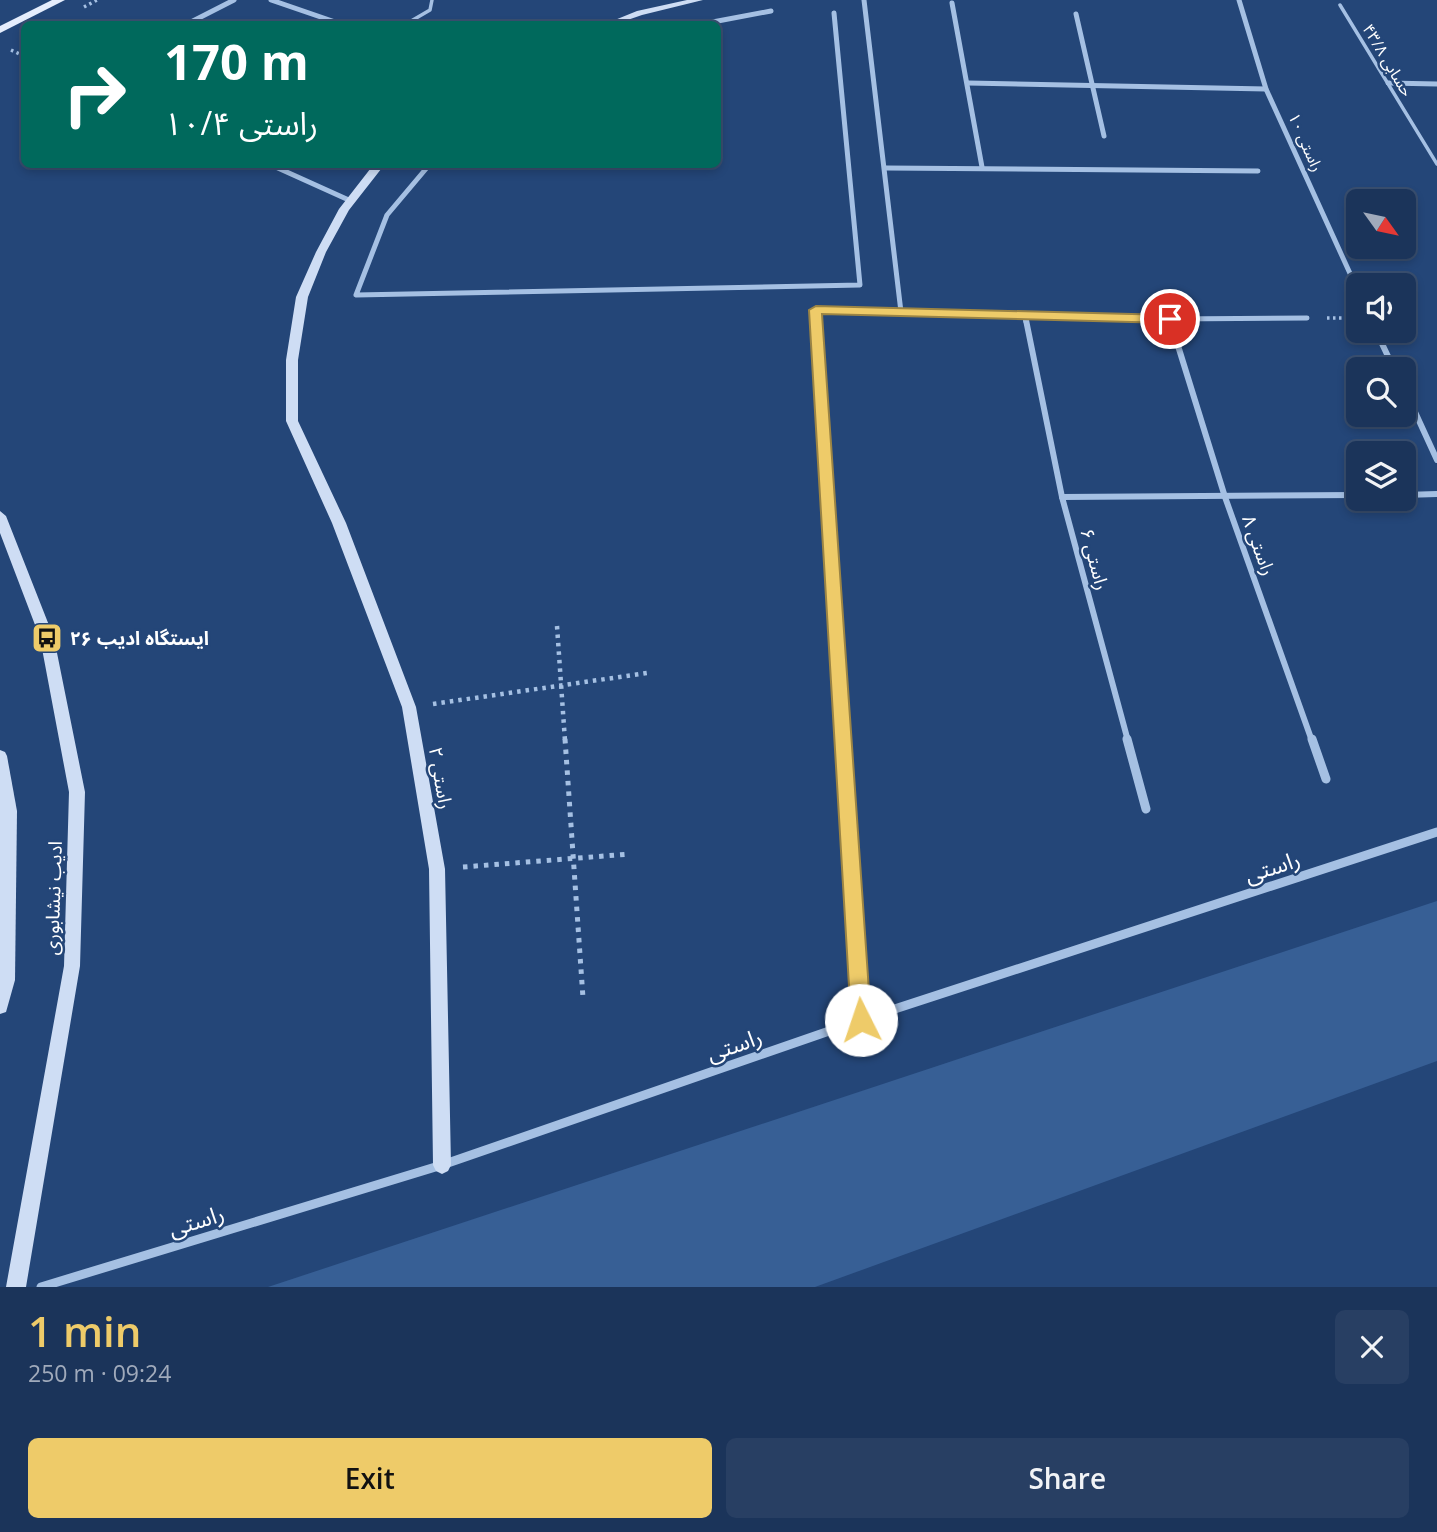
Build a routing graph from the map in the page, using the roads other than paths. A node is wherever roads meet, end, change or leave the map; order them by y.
1 (60, 0) edge
2 (234, 0) edge
3 (271, 0) edge
4 (432, 0) edge
5 (699, 0) edge
6 (864, 0) edge
7 (1239, 0) edge
8 (952, 3) dead end
9 (1340, 5) dead end
10 (771, 11) dead end
11 (834, 13) dead end
12 (1076, 14) dead end
13 (193, 21) edge
14 (332, 21) edge
15 (411, 21) edge
16 (617, 21) edge
17 (718, 21) edge
18 (0, 30) edge
19 (968, 83) junction
20 (1388, 83) junction
21 (1437, 84) edge
22 (1093, 86) junction
23 (1266, 89) junction
24 (1104, 136) dead end
25 (1437, 164) edge
26 (982, 167) junction
27 (278, 168) edge
28 (377, 168) edge
29 (427, 168) edge
30 (886, 168) junction
31 (1258, 171) dead end
32 (351, 201) junction
33 (1350, 273) edge
34 (901, 312) junction
35 (1026, 315) junction
36 (1307, 318) road end
37 (1170, 319) junction
38 (1416, 414) edge
39 (1437, 460) edge
40 (1437, 494) edge
41 (1346, 495) edge
42 (1416, 495) edge
43 (1062, 497) junction
44 (1225, 497) junction
45 (0, 516) edge
46 (0, 756) edge
47 (1325, 779) dead end
48 (1146, 809) dead end
49 (1437, 832) edge
50 (0, 1006) edge
51 (861, 1020) junction
52 (442, 1165) junction
53 (16, 1287) edge
54 (41, 1287) edge

1 - 18 main road
2 - 13 street
3 - 14 street
4 - 15 lane
5 - 16 street
6 - 30 street
7 - 23 street, راستی ۱۰
8 - 19 street
9 - 20 lane, حسابی ۴۳/۸
10 - 17 street
11 - 29 street
12 - 22 street
19 - 22 street
19 - 26 street
20 - 21 street
20 - 25 lane, حسابی ۴۳/۸
22 - 23 street
22 - 24 street
23 - 33 street, راستی ۱۰
26 - 30 street
26 - 31 street
27 - 32 street
28 - 32 street
30 - 34 street
32 - 52 street, راستی ۲
34 - 35 street
34 - 51 street
35 - 37 street
35 - 43 street, راستی ۶
36 - 37 street
37 - 44 street, راستی ۸
38 - 39 street
40 - 42 street
41 - 44 street
43 - 44 street
43 - 48 street, راستی ۶
44 - 47 street, راستی ۸
45 - 53 street, ادیب نیشابوری
46 - 50 street
49 - 51 street, راستی
51 - 52 street, راستی
52 - 54 street, راستی

